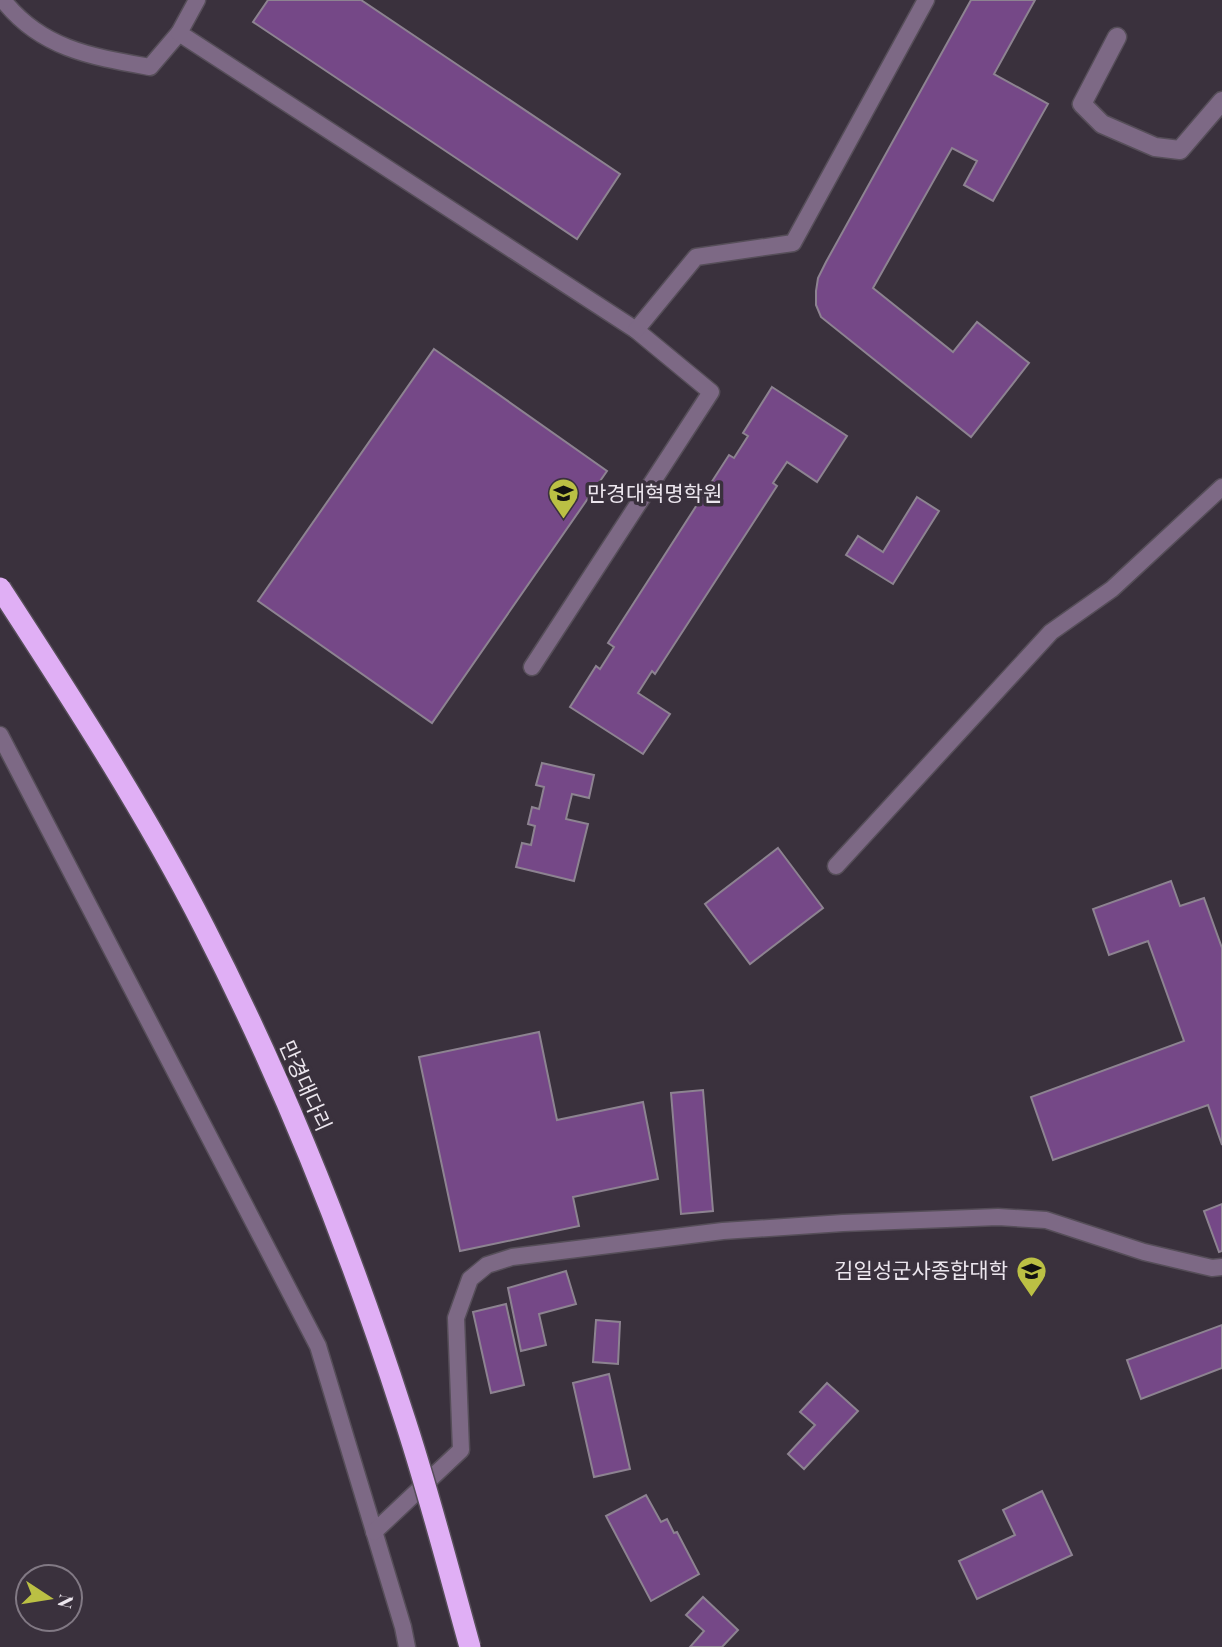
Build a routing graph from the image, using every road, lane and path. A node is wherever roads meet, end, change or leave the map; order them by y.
1 (3, 0) edge
2 (197, 0) edge
3 (926, 0) edge
4 (179, 33) junction
5 (1117, 37) dead end
6 (1222, 101) edge
7 (636, 330) junction
8 (1222, 487) edge
9 (0, 588) edge
10 (532, 667) dead end
11 (0, 735) edge
12 (836, 866) dead end
13 (1222, 1266) edge
14 (374, 1532) junction
15 (407, 1647) edge
16 (470, 1647) edge

1 - 4 lane
2 - 4 lane
3 - 7 lane
4 - 7 lane
5 - 6 street
7 - 10 lane
8 - 12 lane
9 - 16 highway, 만경대다리, bridge
11 - 14 lane
13 - 14 lane
14 - 15 lane

